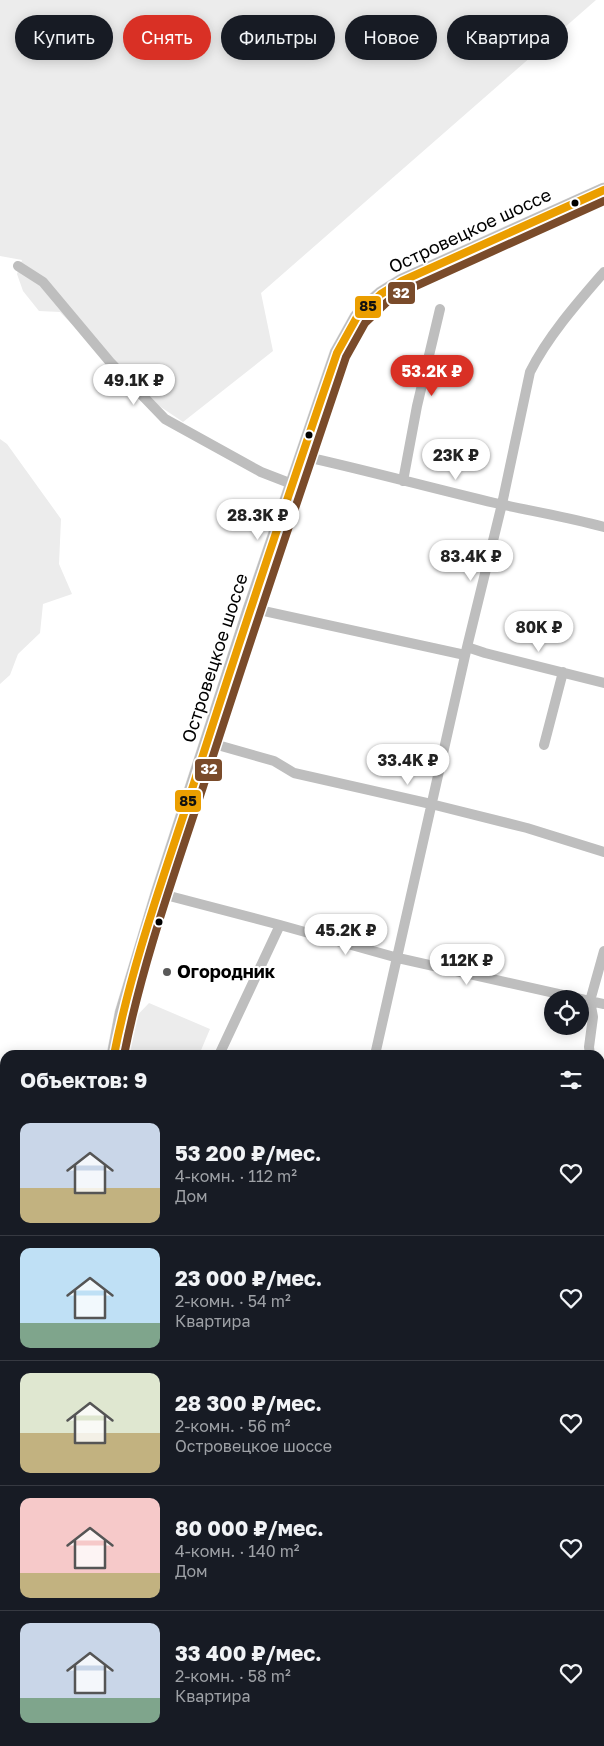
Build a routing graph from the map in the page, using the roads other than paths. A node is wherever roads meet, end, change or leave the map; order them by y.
1 (604, 190) edge
2 (18, 266) dead end
3 (604, 272) edge
4 (440, 309) dead end
5 (302, 456) junction
6 (403, 481) junction
7 (292, 484) junction
8 (502, 504) junction
9 (604, 526) edge
10 (250, 608) junction
11 (466, 651) junction
12 (563, 672) junction
13 (604, 683) edge
14 (207, 742) junction
15 (544, 745) dead end
16 (432, 804) junction
17 (604, 852) edge
18 (158, 893) junction
19 (280, 925) junction
20 (604, 951) edge
21 (398, 958) junction
22 (590, 1001) junction
23 (604, 1004) edge
24 (115, 1050) edge
25 (221, 1050) edge
26 (376, 1050) edge
27 (590, 1050) edge

1 - 5 main road, Островецкое шоссе
2 - 7 street
3 - 8 street
4 - 6 street
5 - 6 street
5 - 7 main road, Островецкое шоссе
6 - 8 street
7 - 10 main road, Островецкое шоссе
8 - 9 street
8 - 11 street
10 - 11 street
10 - 14 main road, Островецкое шоссе
11 - 12 street
11 - 16 street
12 - 13 street
12 - 15 street
14 - 16 street
14 - 18 main road, Островецкое шоссе
16 - 17 street
16 - 21 street
18 - 19 street
18 - 24 main road, Островецкое шоссе
19 - 21 street
19 - 25 street
20 - 22 street
21 - 22 street
21 - 26 street
22 - 23 street
22 - 27 street

